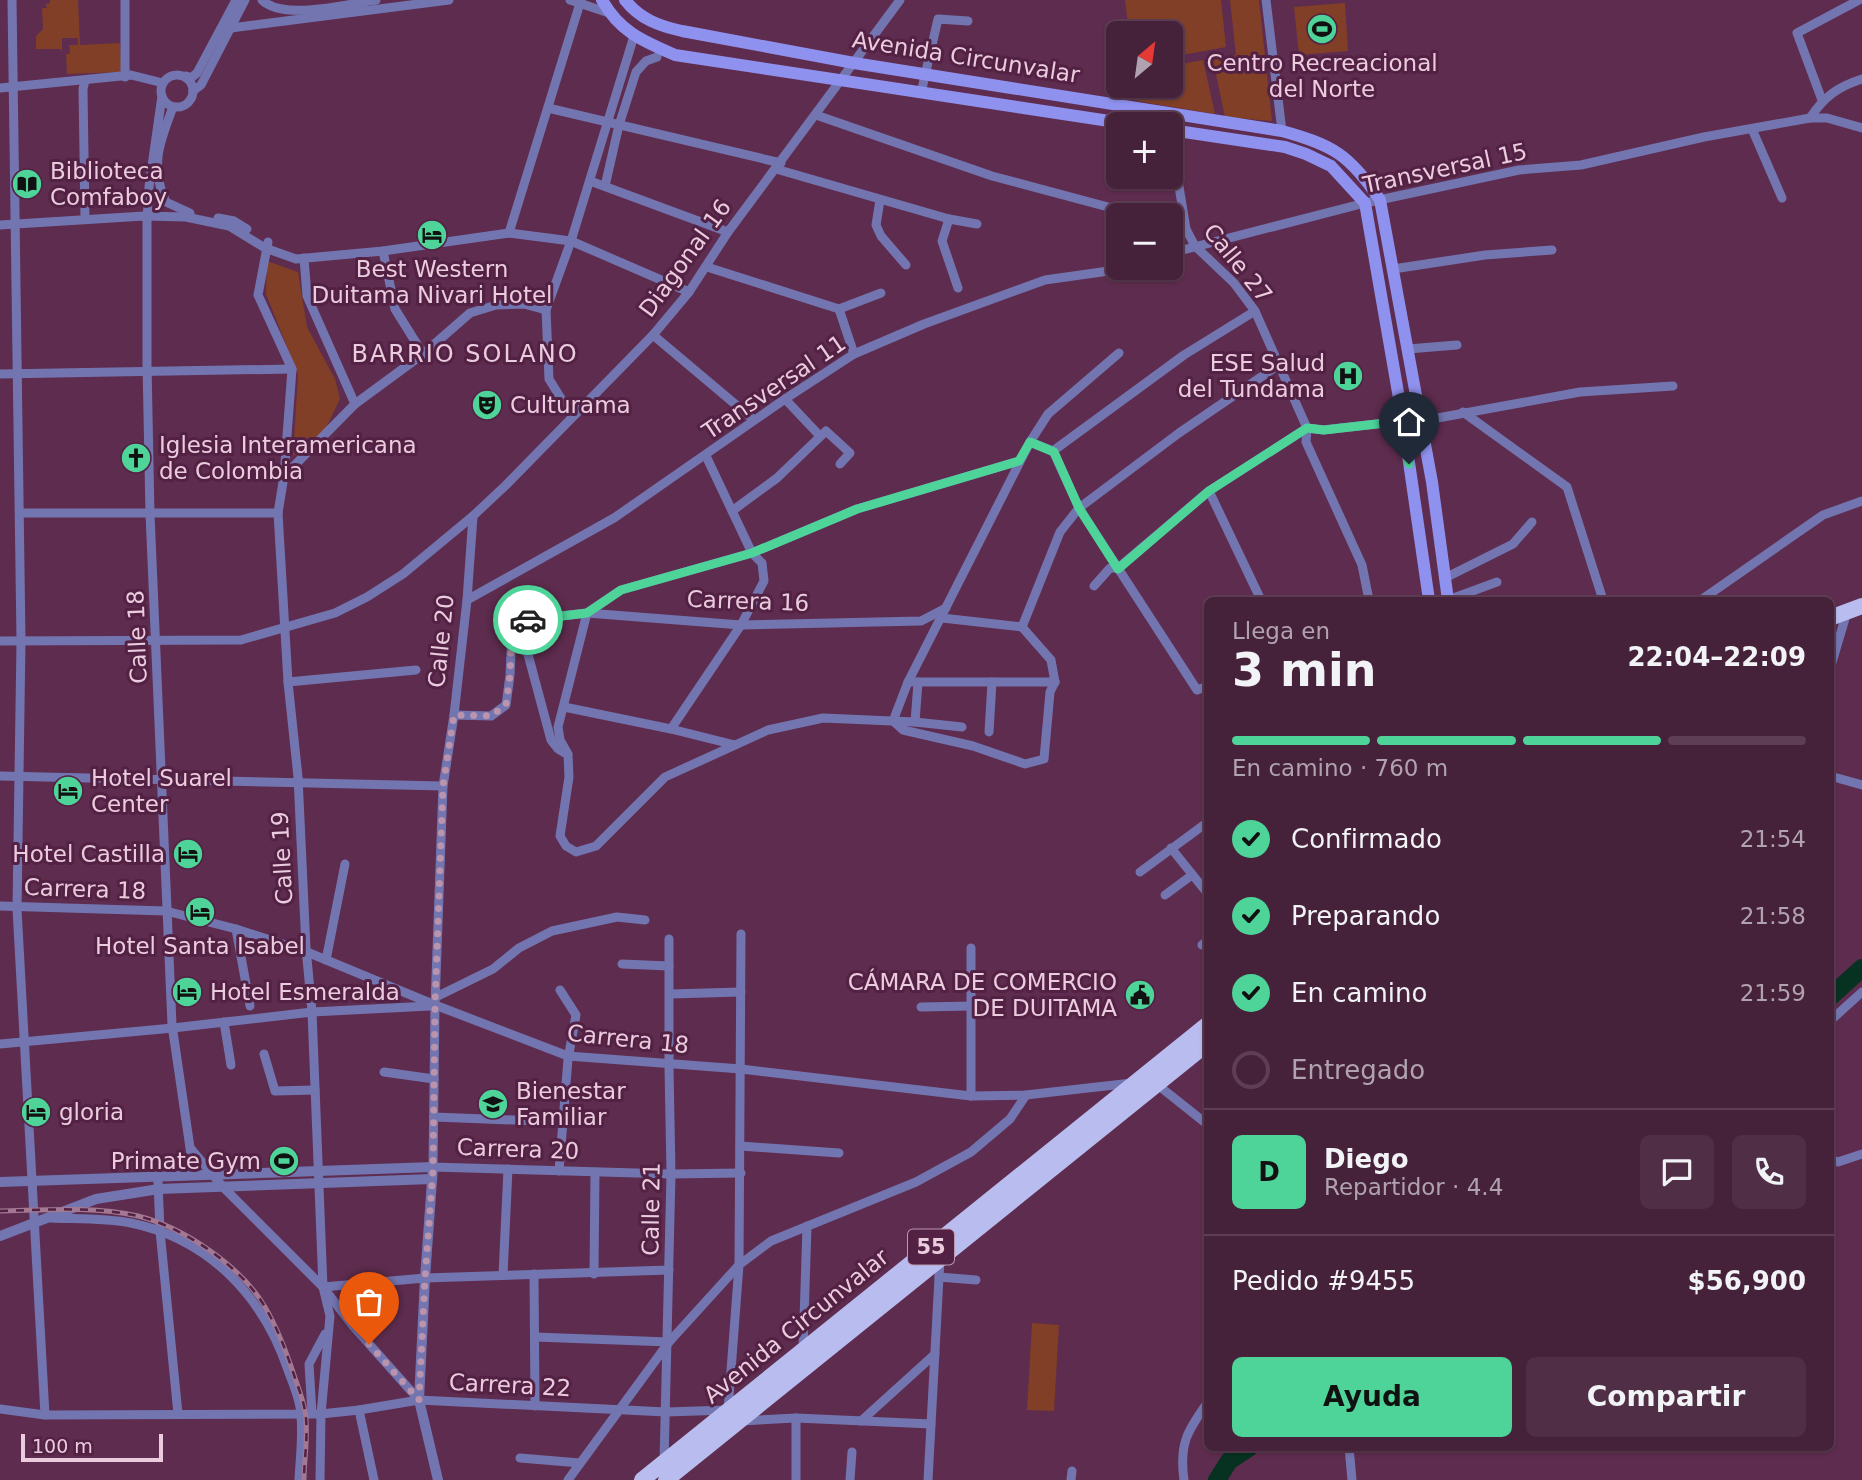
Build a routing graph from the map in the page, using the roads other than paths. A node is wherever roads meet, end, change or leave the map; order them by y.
1 (12, 0) edge
2 (125, 0) edge
3 (236, 0) edge
4 (245, 0) edge
5 (262, 0) edge
6 (376, 0) edge
7 (449, 0) edge
8 (570, 0) edge
9 (601, 0) edge
10 (625, 0) edge
11 (900, 0) edge
12 (1266, 0) edge
13 (1859, 0) edge
14 (581, 2) edge
15 (346, 6) edge
16 (609, 13) junction
17 (968, 21) dead end
18 (231, 28) junction
19 (634, 36) junction
20 (657, 57) dead end
21 (854, 63) junction
22 (926, 74) junction
23 (182, 75) junction
24 (125, 77) junction
25 (167, 79) junction
26 (1862, 79) edge
27 (85, 80) junction
28 (840, 81) junction
29 (12, 87) junction
30 (0, 88) edge
31 (193, 91) junction
32 (921, 93) junction
33 (162, 96) junction
34 (1822, 100) junction
35 (173, 107) junction
36 (548, 108) junction
37 (816, 116) junction
38 (1810, 118) junction
39 (1106, 121) edge
40 (607, 122) junction
41 (619, 125) junction
42 (1862, 128) edge
43 (1752, 129) junction
44 (1282, 131) junction
45 (1183, 133) edge
46 (778, 166) junction
47 (590, 181) junction
48 (605, 186) junction
49 (149, 187) junction
50 (1179, 189) edge
51 (1782, 198) dead end
52 (880, 200) junction
53 (1380, 200) junction
54 (1365, 203) junction
55 (1106, 206) edge
56 (148, 216) junction
57 (172, 216) junction
58 (85, 219) junction
59 (950, 219) junction
60 (15, 224) junction
61 (977, 224) dead end
62 (0, 225) edge
63 (1183, 228) edge
64 (1186, 229) junction
65 (728, 232) junction
66 (509, 233) junction
67 (571, 241) junction
68 (267, 245) junction
69 (1195, 246) junction
70 (1183, 250) edge
71 (1552, 250) dead end
72 (383, 251) junction
73 (304, 258) junction
74 (906, 265) dead end
75 (707, 267) junction
76 (1393, 269) junction
77 (1106, 271) edge
78 (957, 288) dead end
79 (689, 292) junction
80 (881, 293) dead end
81 (839, 309) junction
82 (546, 310) junction
83 (1255, 311) junction
84 (653, 335) junction
85 (1457, 345) dead end
86 (1408, 349) junction
87 (1119, 353) dead end
88 (423, 354) junction
89 (854, 354) junction
90 (1280, 364) junction
91 (292, 369) junction
92 (147, 370) junction
93 (0, 374) edge
94 (18, 374) junction
95 (1673, 386) dead end
96 (785, 399) junction
97 (355, 404) junction
98 (577, 412) junction
99 (1463, 412) junction
100 (754, 420) junction
101 (1403, 421) junction
102 (1421, 421) junction
103 (1307, 428) junction
104 (820, 436) junction
105 (1030, 442) junction
106 (1054, 452) junction
107 (706, 456) junction
108 (1019, 461) junction
109 (840, 464) dead end
110 (284, 476) junction
111 (1432, 482) junction
112 (1412, 486) junction
113 (1209, 491) junction
114 (1862, 501) edge
115 (1079, 508) junction
116 (732, 511) junction
117 (20, 513) junction
118 (278, 513) junction
119 (150, 514) junction
120 (473, 516) junction
121 (1532, 522) dead end
122 (752, 553) junction
123 (1118, 569) junction
124 (1445, 578) junction
125 (1497, 582) dead end
126 (1094, 586) dead end
127 (1260, 597) edge
128 (1368, 597) edge
129 (1429, 597) edge
130 (1448, 597) edge
131 (1456, 597) edge
132 (1601, 597) edge
133 (1705, 597) edge
134 (467, 600) junction
135 (947, 608) junction
136 (1854, 609) edge
137 (587, 613) junction
138 (1834, 616) edge
139 (942, 618) junction
140 (519, 621) junction
141 (741, 625) junction
142 (1022, 627) junction
143 (286, 628) junction
144 (157, 639) junction
145 (0, 641) edge
146 (21, 641) junction
147 (1834, 659) edge
148 (416, 670) dead end
149 (288, 681) junction
150 (913, 682) junction
151 (992, 682) junction
152 (1055, 682) junction
153 (1204, 687) edge
154 (564, 708) junction
155 (454, 715) junction
156 (893, 721) junction
157 (915, 722) junction
158 (962, 727) dead end
159 (671, 729) junction
160 (989, 732) dead end
161 (735, 745) junction
162 (568, 755) junction
163 (0, 776) edge
164 (18, 776) junction
165 (1834, 777) edge
166 (162, 780) junction
167 (298, 782) junction
168 (1862, 785) edge
169 (443, 786) junction
170 (1204, 825) edge
171 (1171, 848) junction
172 (345, 864) dead end
173 (1140, 872) dead end
174 (1192, 875) junction
175 (1204, 889) edge
176 (1165, 895) dead end
177 (0, 906) edge
178 (17, 906) junction
179 (166, 911) junction
180 (645, 920) dead end
181 (236, 929) junction
182 (741, 934) dead end
183 (669, 939) dead end
184 (971, 948) dead end
185 (307, 952) junction
186 (326, 960) junction
187 (622, 964) dead end
188 (669, 966) junction
189 (560, 990) dead end
190 (741, 992) junction
191 (1862, 992) edge
192 (670, 994) junction
193 (436, 1001) junction
194 (250, 1006) dead end
195 (971, 1006) junction
196 (921, 1007) dead end
197 (312, 1012) junction
198 (1834, 1017) edge
199 (224, 1022) junction
200 (173, 1028) junction
201 (1204, 1029) edge
202 (25, 1041) junction
203 (0, 1044) edge
204 (1204, 1044) edge
205 (1187, 1050) junction
206 (264, 1054) dead end
207 (568, 1056) junction
208 (669, 1064) junction
209 (231, 1065) dead end
210 (741, 1069) junction
211 (384, 1072) dead end
212 (435, 1079) junction
213 (1144, 1084) junction
214 (315, 1090) junction
215 (1026, 1095) junction
216 (971, 1096) junction
217 (434, 1117) junction
218 (563, 1122) junction
219 (1204, 1122) edge
220 (740, 1146) junction
221 (190, 1148) junction
222 (839, 1153) dead end
223 (1862, 1154) edge
224 (1834, 1160) edge
225 (508, 1169) junction
226 (559, 1171) junction
227 (595, 1172) junction
228 (433, 1173) junction
229 (741, 1173) junction
230 (671, 1174) junction
231 (194, 1175) junction
232 (213, 1175) junction
233 (158, 1176) junction
234 (318, 1176) junction
235 (88, 1179) junction
236 (34, 1181) junction
237 (0, 1182) edge
238 (223, 1187) junction
239 (159, 1189) junction
240 (96, 1199) junction
241 (47, 1218) junction
242 (35, 1223) junction
243 (807, 1226) junction
244 (160, 1231) junction
245 (0, 1236) edge
246 (943, 1237) junction
247 (940, 1259) junction
248 (739, 1265) junction
249 (669, 1270) junction
250 (534, 1274) junction
251 (594, 1274) junction
252 (503, 1275) junction
253 (939, 1277) junction
254 (425, 1278) junction
255 (976, 1280) dead end
256 (323, 1287) junction
257 (327, 1330) junction
258 (535, 1337) junction
259 (669, 1342) junction
260 (803, 1350) junction
261 (935, 1354) junction
262 (800, 1371) junction
263 (419, 1400) junction
264 (535, 1406) junction
265 (1204, 1408) edge
266 (0, 1409) edge
267 (359, 1410) junction
268 (620, 1410) junction
269 (666, 1412) junction
270 (302, 1413) junction
271 (317, 1413) junction
272 (178, 1414) junction
273 (45, 1415) junction
274 (734, 1415) junction
275 (796, 1418) junction
276 (861, 1421) junction
277 (931, 1424) junction
278 (1349, 1451) edge
279 (852, 1452) dead end
280 (520, 1458) dead end
281 (664, 1462) junction
282 (580, 1463) junction
283 (299, 1480) edge
284 (320, 1480) edge
285 (374, 1480) edge
286 (439, 1480) edge
287 (568, 1480) edge
288 (642, 1480) edge
289 (666, 1480) edge
290 (796, 1480) edge
291 (850, 1480) edge
292 (928, 1480) edge
293 (1184, 1480) edge
294 (1352, 1480) edge

1 - 29 street
2 - 24 street
3 - 23 street
4 - 18 street
5 - 15 street
6 - 15 street
7 - 15 street
8 - 14 street
9 - 16 main road, Avenida Circunvalar
10 - 21 main road, Avenida Circunvalar
11 - 21 street, Diagonal 16
12 - 44 street
13 - 34 street
14 - 16 street
14 - 36 street
15 - 18 street
16 - 19 main road, Avenida Circunvalar
17 - 22 street
18 - 31 street
19 - 28 main road, Avenida Circunvalar
19 - 40 street
20 - 41 street
21 - 22 main road, Avenida Circunvalar
21 - 28 street, Diagonal 16
22 - 32 street
22 - 44 main road, Avenida Circunvalar
23 - 25 street
23 - 31 street
24 - 25 street
24 - 27 street
25 - 33 street
26 - 34 street
27 - 29 street
27 - 58 street
28 - 32 main road, Avenida Circunvalar
28 - 37 street, Diagonal 16
29 - 30 street
29 - 60 street
31 - 35 street
32 - 39 main road, Avenida Circunvalar
33 - 35 street
33 - 49 street, Calle 18
34 - 38 street
35 - 68 street
36 - 40 street
36 - 66 street
37 - 46 street, Diagonal 16
37 - 55 street
38 - 42 street
38 - 43 street
40 - 41 street
40 - 47 street
41 - 46 street
41 - 48 street
43 - 51 street
43 - 53 street, Transversal 15
44 - 53 main road, Avenida Circunvalar
45 - 54 main road
46 - 52 street
46 - 65 street, Diagonal 16
47 - 48 street
47 - 67 street
48 - 65 street
49 - 56 street, Calle 18
49 - 57 street
50 - 64 street, Calle 27
52 - 59 street
52 - 74 street
53 - 54 street, Transversal 15
53 - 76 main road, Avenida Circunvalar
54 - 69 street, Transversal 15
54 - 101 main road
56 - 57 street
56 - 58 street
56 - 92 street, Calle 18
57 - 68 street
58 - 60 street
59 - 61 street
59 - 78 street
60 - 62 street
60 - 94 street
63 - 64 street
64 - 69 street, Calle 27
65 - 75 street, Diagonal 16
66 - 67 street
66 - 72 street
67 - 79 street
67 - 82 street
68 - 73 street
68 - 91 street, Calle 19
69 - 70 street
69 - 83 street, Calle 27
71 - 76 street
72 - 73 street
72 - 88 street
73 - 97 street
75 - 79 street, Diagonal 16
75 - 81 street
76 - 86 main road, Avenida Circunvalar
77 - 89 street, Transversal 11
79 - 84 street, Diagonal 16
80 - 81 street
81 - 89 street
82 - 88 street
82 - 98 street
83 - 90 street, Calle 27
83 - 106 street
84 - 98 street, Diagonal 16
84 - 100 street
85 - 86 street
86 - 102 main road, Avenida Circunvalar
87 - 105 street
88 - 97 street
89 - 96 street, Transversal 11
90 - 103 street, Calle 27
90 - 115 street
91 - 92 street
91 - 110 street, Calle 19
92 - 94 street
92 - 119 street, Calle 18
93 - 94 street
94 - 117 street
95 - 99 street
96 - 100 street, Transversal 11
96 - 104 street
97 - 110 street
98 - 120 street, Diagonal 16
99 - 102 street
99 - 132 street
100 - 107 street, Transversal 11
101 - 103 street
101 - 112 main road
102 - 111 main road, Avenida Circunvalar
103 - 113 street
103 - 128 street, Calle 27
104 - 109 street
104 - 116 street
105 - 106 street
105 - 108 street
106 - 115 street
107 - 116 street
107 - 134 street, Transversal 11
108 - 122 street
108 - 135 street
110 - 118 street, Calle 19
111 - 112 main road
111 - 124 main road, Avenida Circunvalar
112 - 129 main road
113 - 123 street
113 - 127 street
114 - 133 street
115 - 123 street
115 - 142 street
116 - 122 street
117 - 119 street
117 - 146 street
118 - 119 street
118 - 143 street, Calle 19
119 - 144 street, Calle 18
120 - 134 street, Calle 20
120 - 143 street
121 - 124 street
122 - 137 street
122 - 141 street
123 - 126 street
123 - 153 street
124 - 130 main road, Avenida Circunvalar
125 - 131 street
134 - 155 street, Calle 20
135 - 139 street
135 - 141 street, Carrera 16
136 - 138 highway
136 - 147 street
137 - 140 street, Carrera 16
137 - 141 street, Carrera 16
137 - 154 street
139 - 142 street
139 - 150 street
140 - 155 street
140 - 162 street
141 - 159 street
142 - 152 street
143 - 144 street
143 - 149 street, Calle 19
144 - 146 street
144 - 166 street, Calle 18
145 - 146 street
146 - 164 street
148 - 149 street
149 - 167 street, Calle 19
150 - 151 street
150 - 156 street
150 - 157 street
151 - 152 street
151 - 160 street
152 - 156 street
154 - 159 street
154 - 162 street
155 - 169 street, Calle 20
156 - 157 street
156 - 161 street
157 - 158 street
159 - 161 street
161 - 162 street
163 - 164 street
164 - 166 street
164 - 178 street
165 - 168 street
166 - 167 street
166 - 179 street, Calle 18
167 - 169 street
167 - 185 street, Calle 19
169 - 193 street, Calle 20
170 - 171 street
171 - 173 street
171 - 174 street
172 - 186 street
174 - 175 street
174 - 176 street
177 - 178 street, Carrera 18
178 - 179 street, Carrera 18
178 - 202 street
179 - 181 street, Carrera 18
179 - 200 street, Calle 18
180 - 193 street
181 - 185 street, Carrera 18
181 - 194 street
182 - 190 street
183 - 188 street, Calle 21
184 - 195 street
185 - 186 street, Carrera 18
185 - 197 street, Calle 19
186 - 193 street, Carrera 18
187 - 188 street
188 - 192 street, Calle 21
189 - 207 street
190 - 192 street
190 - 210 street
191 - 198 street
192 - 208 street, Calle 21
193 - 197 street
193 - 207 street, Carrera 18
193 - 212 street, Calle 20
195 - 196 street
195 - 216 street
197 - 199 street
197 - 214 street, Calle 19
199 - 200 street
199 - 209 street
200 - 202 street
200 - 221 street, Calle 18
201 - 205 highway, Avenida Circunvalar / 55
202 - 203 street
202 - 236 street
204 - 205 highway, Avenida Circunvalar / 55
205 - 213 highway, Avenida Circunvalar / 55
206 - 214 street
207 - 208 street, Carrera 18
207 - 218 street
208 - 210 street, Carrera 18
208 - 230 street, Calle 21
210 - 216 street, Carrera 18
210 - 220 street
211 - 212 street
212 - 217 street, Calle 20
213 - 215 street, Carrera 18
213 - 219 street
213 - 246 highway, Avenida Circunvalar / 55
213 - 247 highway, Avenida Circunvalar / 55
214 - 234 street, Calle 19
215 - 216 street, Carrera 18
215 - 243 street
217 - 218 street
217 - 228 street, Calle 20
218 - 226 street
220 - 222 street
220 - 229 street
221 - 231 street, Calle 18
221 - 232 street
223 - 224 street
225 - 226 street, Carrera 20
225 - 228 street, Carrera 20
225 - 252 street
226 - 227 street, Carrera 20
227 - 230 street, Carrera 20
227 - 251 street
228 - 234 street, Carrera 20
228 - 254 street, Calle 20
229 - 230 street, Carrera 20
229 - 248 street
230 - 249 street, Calle 21
231 - 232 street, Carrera 20
231 - 233 street, Carrera 20
232 - 234 street, Carrera 20
232 - 238 street
233 - 235 street, Carrera 20
233 - 239 street
234 - 238 street
234 - 256 street, Calle 19
235 - 236 street, Carrera 20
235 - 240 street
236 - 237 street, Carrera 20
236 - 242 street
238 - 239 street
238 - 256 street
239 - 240 street
239 - 244 street
240 - 241 street
241 - 242 street
241 - 244 street
242 - 245 street
242 - 273 street
243 - 248 street
243 - 260 street
244 - 270 street
244 - 272 street
246 - 247 street
246 - 260 highway, Avenida Circunvalar / 55
247 - 253 street
247 - 262 highway, Avenida Circunvalar / 55
248 - 259 street
248 - 274 street
249 - 251 street
249 - 259 street, Calle 21
250 - 251 street
250 - 252 street
250 - 258 street
252 - 254 street
253 - 255 street
253 - 261 street
254 - 256 street
254 - 263 street, Calle 20
256 - 257 street, Calle 19
256 - 263 street
257 - 271 street, Calle 19
257 - 271 street
258 - 259 street
258 - 264 street
259 - 268 street
259 - 269 street, Calle 21
260 - 262 street
260 - 274 highway, Avenida Circunvalar / 55
261 - 276 street
261 - 277 street
262 - 274 highway, Avenida Circunvalar / 55
263 - 264 street, Carrera 22
263 - 267 street, Carrera 22
263 - 286 street, Calle 20
264 - 268 street, Carrera 22
265 - 293 street
266 - 273 street, Carrera 22
267 - 271 street, Carrera 22
267 - 285 street
268 - 269 street, Carrera 22
268 - 282 street
269 - 274 street, Carrera 22
269 - 281 street, Calle 21
270 - 271 street, Carrera 22
270 - 272 street, Carrera 22
270 - 283 street
271 - 284 street, Calle 19
272 - 273 street, Carrera 22
274 - 275 street, Carrera 22
274 - 281 highway, Avenida Circunvalar / 55
274 - 289 highway, Avenida Circunvalar / 55
275 - 276 street, Carrera 22
275 - 290 street
276 - 277 street, Carrera 22
277 - 292 street
278 - 294 street
279 - 291 street
280 - 282 street
281 - 288 highway, Avenida Circunvalar / 55
281 - 289 street, Calle 21
282 - 287 street

